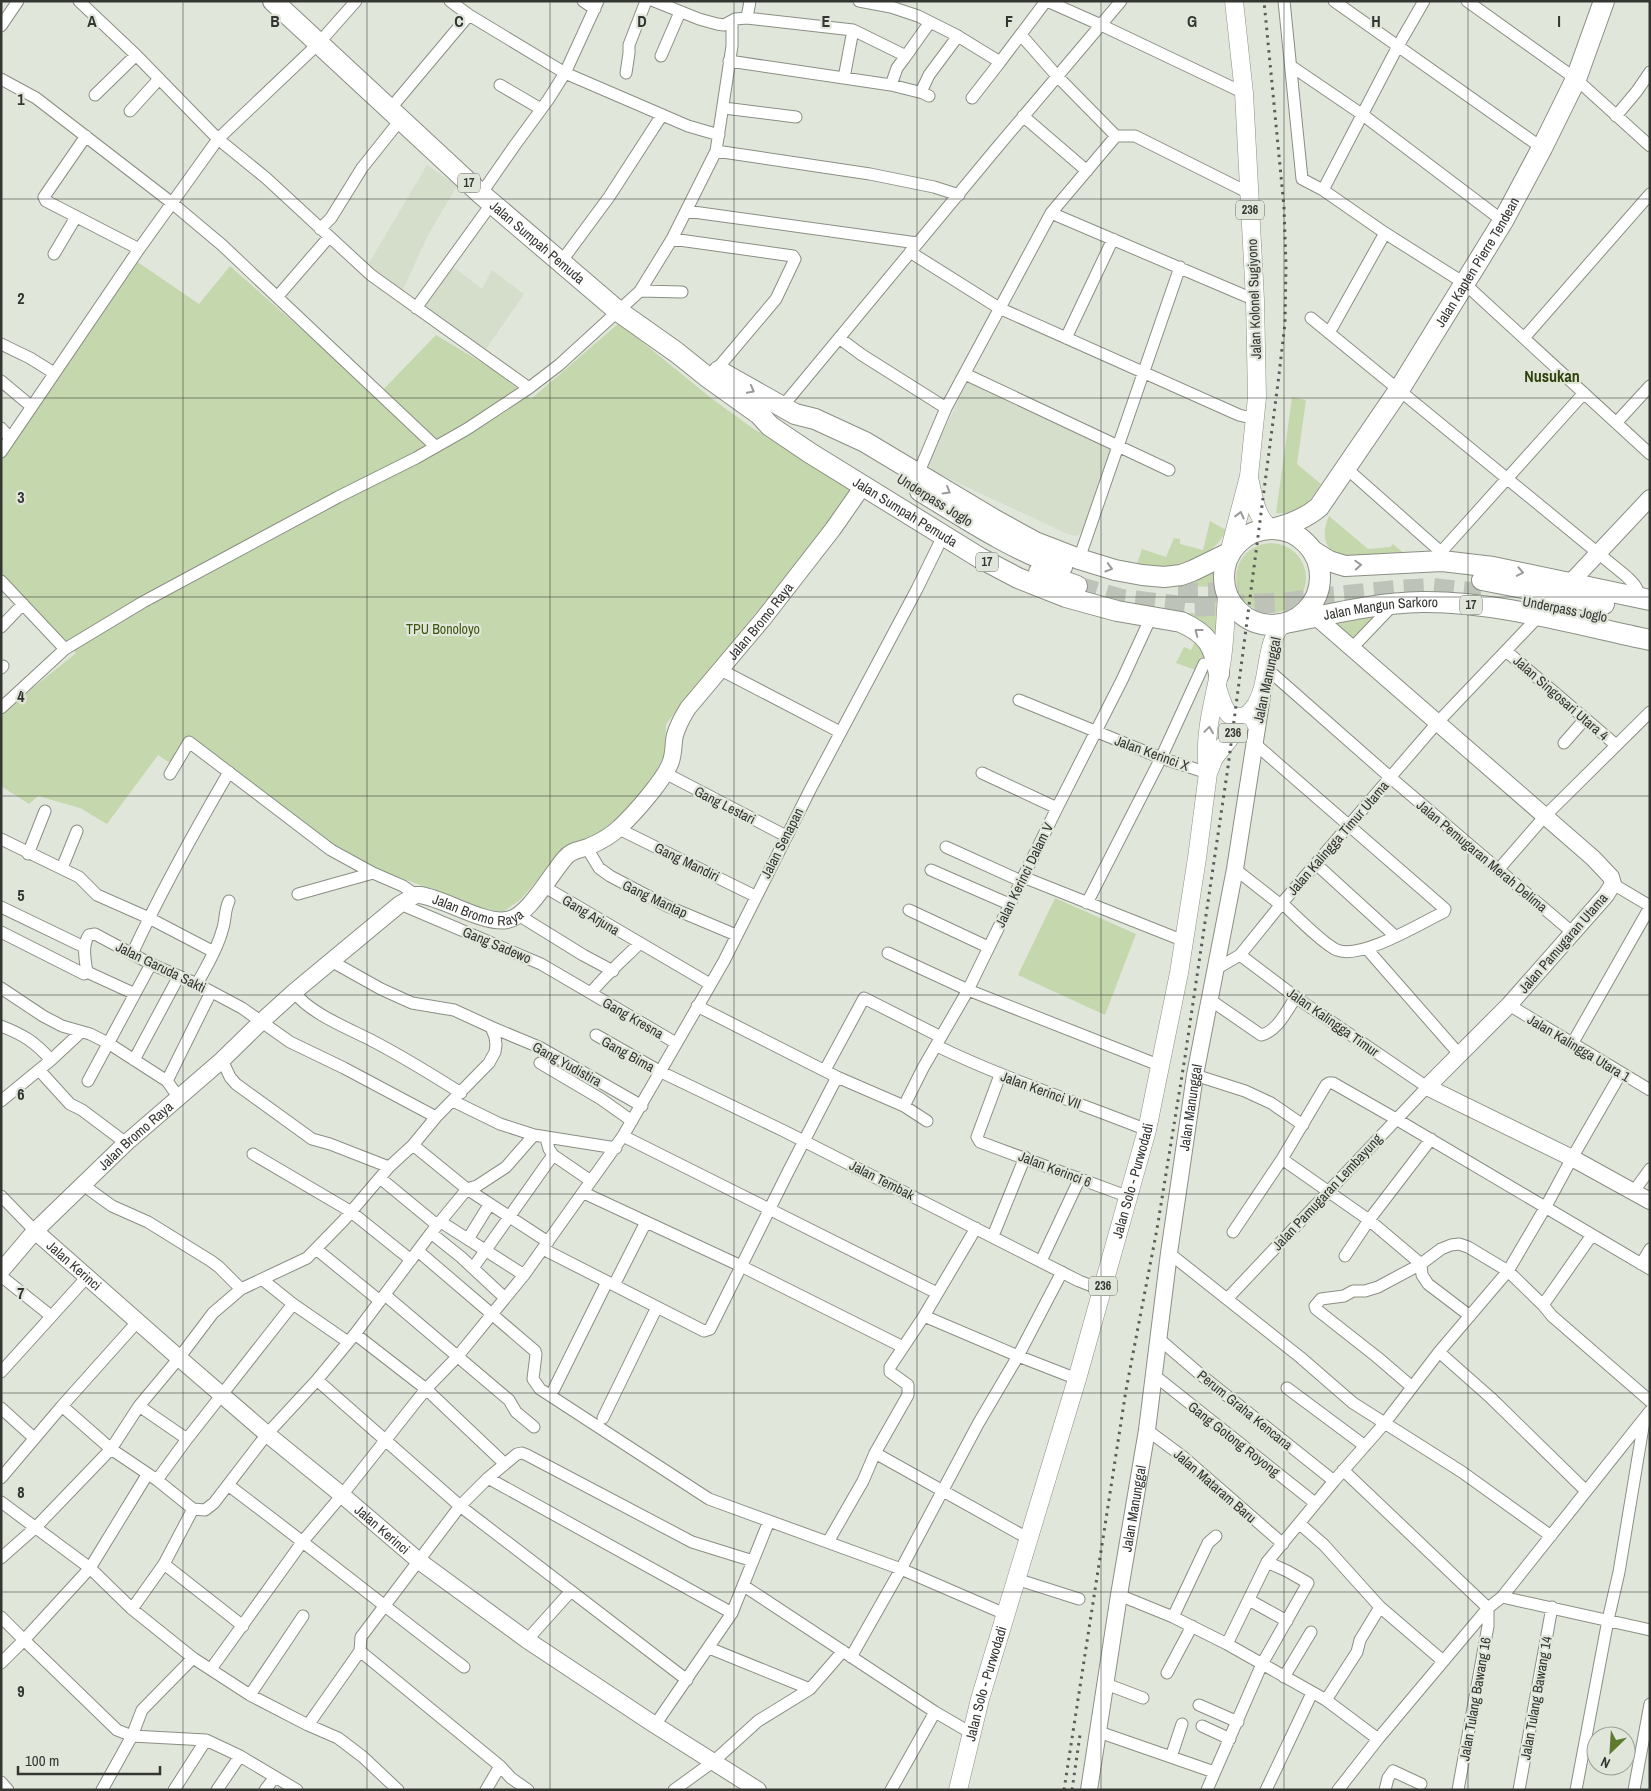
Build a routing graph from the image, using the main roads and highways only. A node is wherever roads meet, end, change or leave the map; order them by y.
1 (273, 1) edge
2 (1234, 1) edge
3 (1604, 1) edge
4 (676, 352) junction
5 (788, 410) junction
6 (759, 414) junction
7 (1249, 476) junction
8 (1320, 506) junction
9 (1271, 529) junction
10 (1313, 551) junction
11 (1229, 553) junction
12 (1079, 573) junction
13 (1227, 596) junction
14 (1646, 604) edge
15 (1286, 623) junction
16 (1650, 626) edge
17 (1650, 640) edge
18 (1213, 675) junction
19 (1262, 696) joint
20 (1249, 714) junction
21 (1208, 773) junction
22 (958, 1790) edge

1 - 4 highway, Jalan Sumpah Pemuda / 17
2 - 7 main road, Jalan Kolonel Sugiyono / 236
3 - 8 highway, Jalan Kapten Pierre Tendean
4 -> 5 highway, Jalan Sumpah Pemuda / 17
4 - 6 highway, Jalan Sumpah Pemuda / 17
5 - 12 highway, Underpass Joglo
5 -> 12 highway, Jalan Sumpah Pemuda / 17
6 - 12 highway, Underpass Joglo
18 -> 6 highway, Jalan Sumpah Pemuda / 17
7 - 9 main road, Jalan Kolonel Sugiyono / 236
11 -> 7 main road, Jalan Kolonel Sugiyono / 236
8 - 9 highway, Jalan Kapten Pierre Tendean
8 - 10 highway, Jalan Kapten Pierre Tendean
9 - 10 highway
9 - 11 highway, 17
10 -> 14 highway
10 - 15 highway
12 -> 11 highway, Jalan Sumpah Pemuda / 17
11 - 13 highway
13 - 15 highway, 17
13 - 18 main road, Jalan Solo - Purwodadi / 236
14 - 16 highway, Underpass Joglo
15 - 17 highway, Jalan Mangun Sarkoro / 17
15 - 19 main road, Jalan Manunggal
18 - 20 main road, Jalan Solo - Purwodadi / 236
21 -> 18 main road, Jalan Solo - Purwodadi / 236
19 - 20 main road, Jalan Solo - Purwodadi / 236
20 - 21 main road, Jalan Solo - Purwodadi / 236
21 - 22 main road, Jalan Solo - Purwodadi / 236

